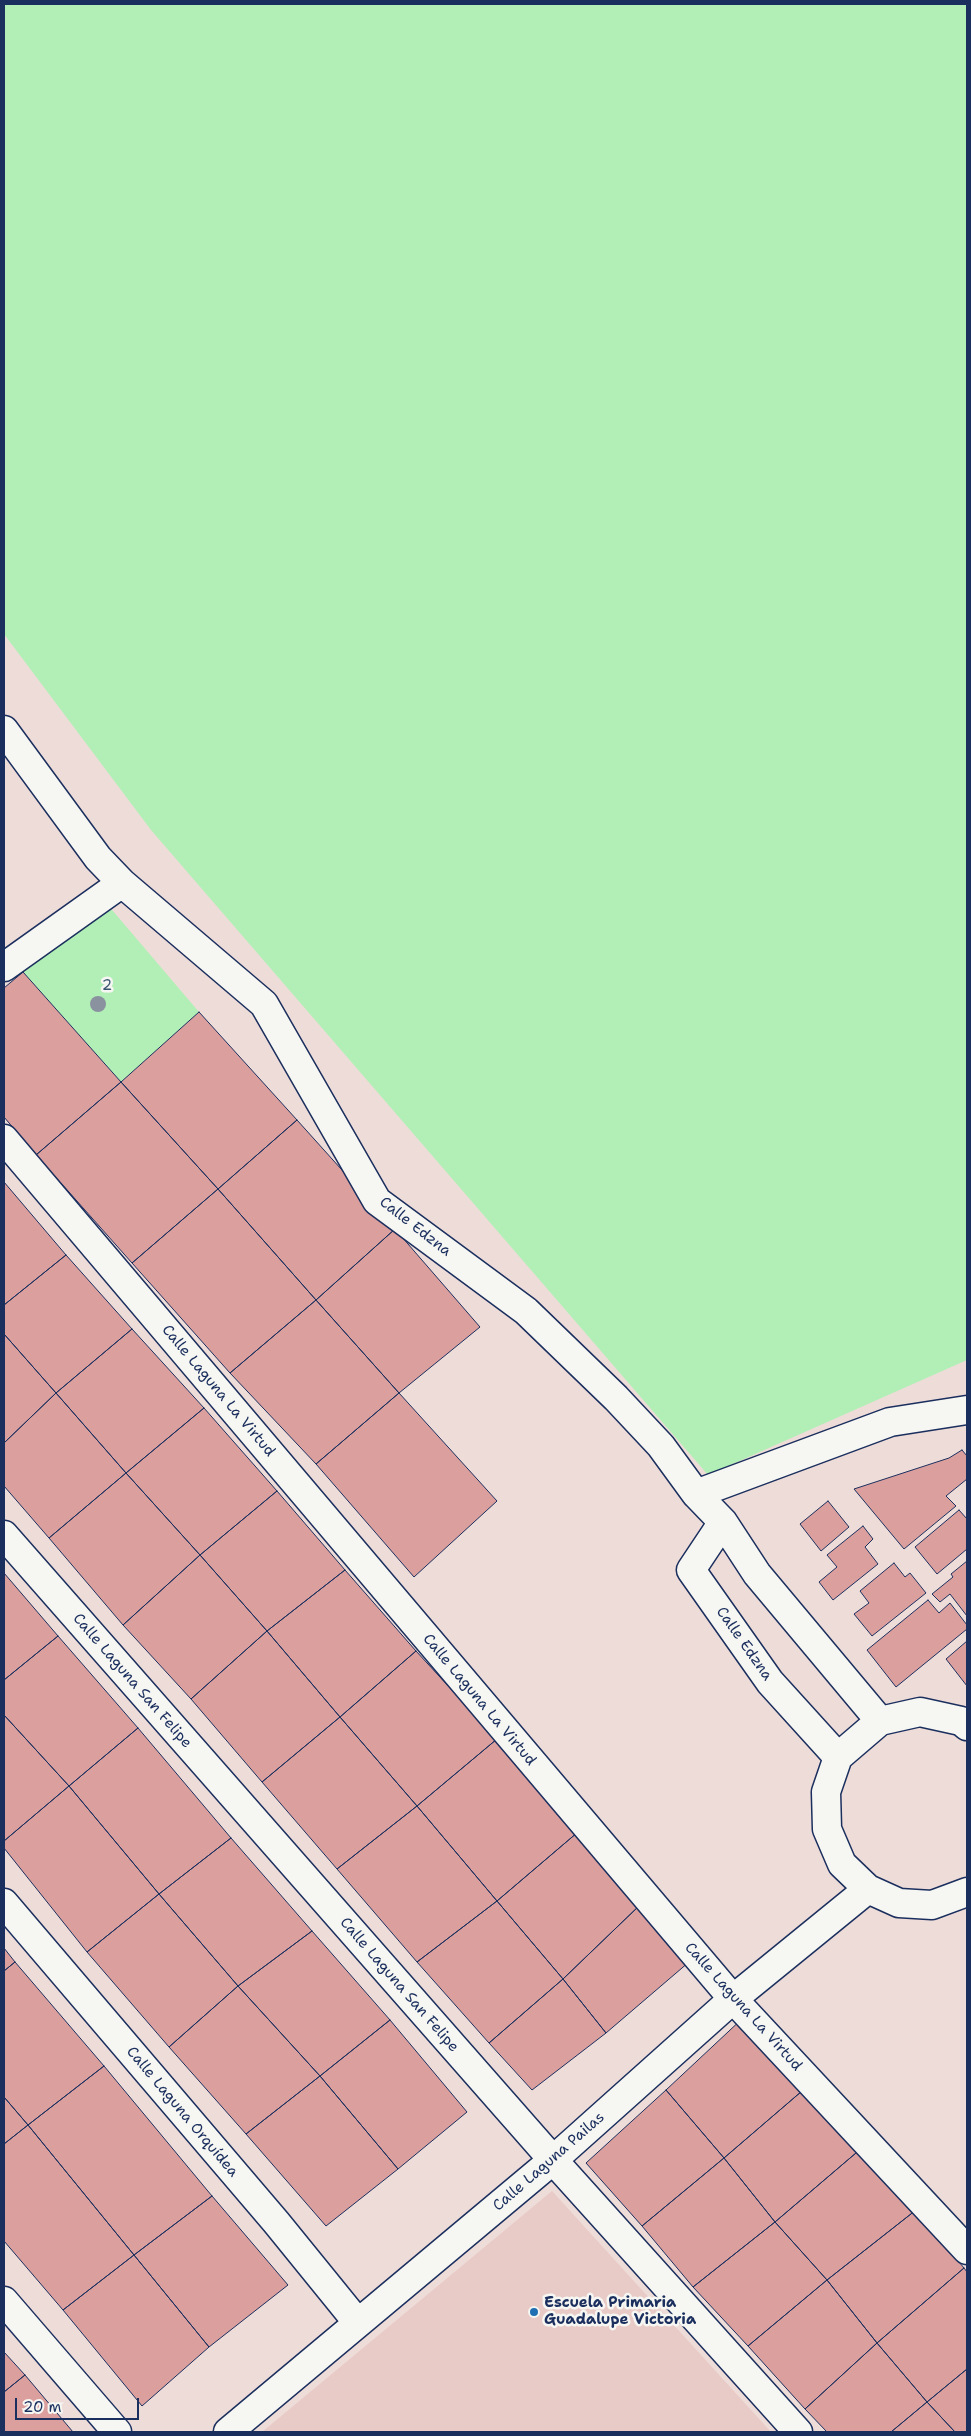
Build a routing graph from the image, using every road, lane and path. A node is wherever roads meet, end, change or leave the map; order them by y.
1 (4, 730) edge
2 (122, 883) junction
3 (4, 967) edge
4 (4, 1139) edge
5 (967, 1410) edge
6 (696, 1494) junction
7 (723, 1522) junction
8 (4, 1536) edge
9 (880, 1721) junction
10 (967, 1726) edge
11 (838, 1757) junction
12 (868, 1889) junction
13 (966, 1895) edge
14 (4, 1904) edge
15 (733, 1999) junction
16 (553, 2160) junction
17 (967, 2250) edge
18 (4, 2301) edge
19 (358, 2323) junction
20 (116, 2432) edge
21 (228, 2432) edge
22 (798, 2432) edge

1 - 2 street, Calle Edzna
2 - 3 street
2 - 6 street, Calle Edzna
4 - 15 street, Calle Laguna La Virtud
5 - 6 street
6 - 7 street, Calle Edzna
7 - 9 street, Calle Edzna
7 - 11 street, Calle Edzna
8 - 16 street, Calle Laguna San Felipe
9 - 10 street
9 - 11 street
11 - 12 street
12 - 13 street
12 - 15 street, Calle Laguna Pailas
14 - 19 street, Calle Laguna Orquídea
15 - 16 street, Calle Laguna Pailas
15 - 17 street, Calle Laguna La Virtud
16 - 19 street, Calle Laguna Pailas
16 - 22 street, Calle Laguna San Felipe
18 - 20 street
19 - 21 street, Calle Laguna Pailas

